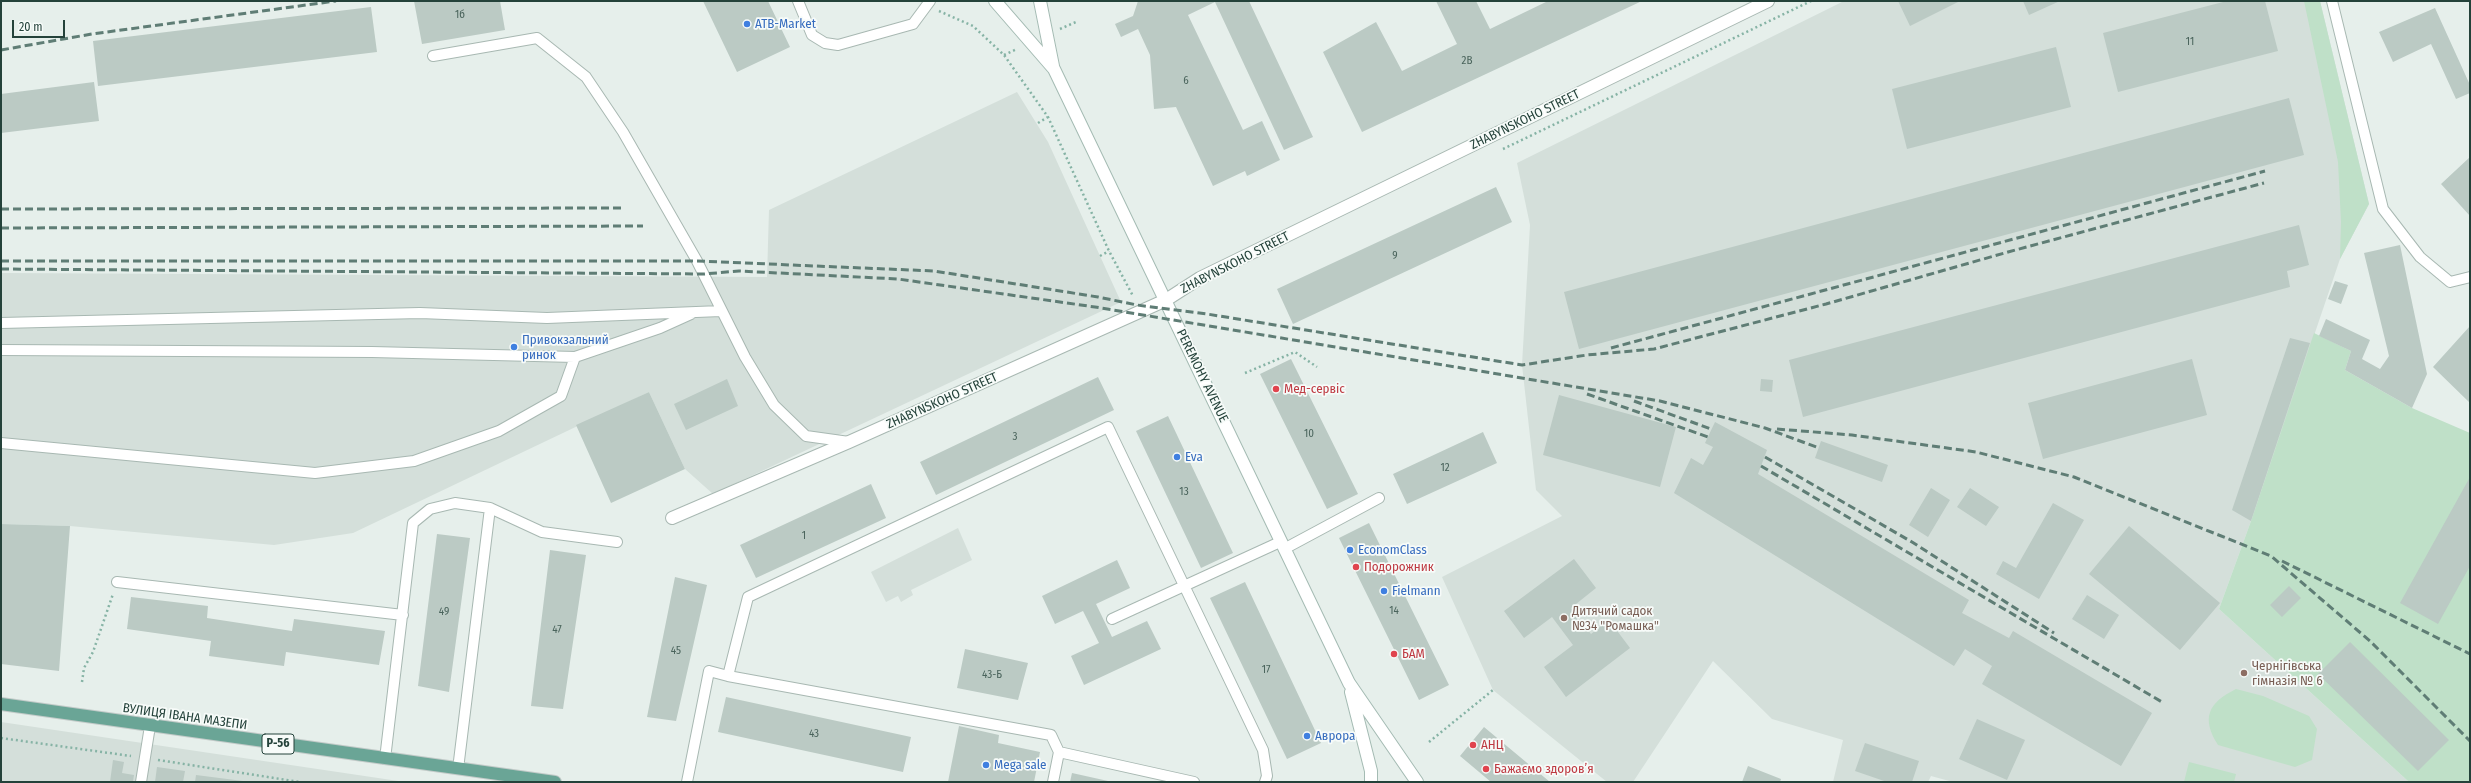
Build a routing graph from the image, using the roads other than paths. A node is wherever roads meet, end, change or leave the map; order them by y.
1 (798, 1) edge
2 (995, 1) edge
3 (1040, 1) edge
4 (1768, 1) edge
5 (2332, 1) edge
6 (928, 3) edge
7 (433, 56) dead end
8 (1054, 69) junction
9 (2470, 277) edge
10 (1166, 300) junction
11 (721, 311) junction
12 (694, 312) junction
13 (1, 323) edge
14 (1, 350) edge
15 (575, 357) junction
16 (849, 442) junction
17 (1, 443) edge
18 (1379, 498) dead end
19 (490, 508) junction
20 (672, 518) dead end
21 (617, 542) dead end
22 (1282, 546) junction
23 (118, 582) road end
24 (1184, 586) junction
25 (403, 615) junction
26 (1112, 619) dead end
27 (728, 676) junction
28 (1349, 683) junction
29 (1, 704) edge
30 (150, 726) junction
31 (1059, 752) junction
32 (385, 759) junction
33 (458, 769) junction
34 (141, 782) edge
35 (555, 782) edge
36 (687, 782) edge
37 (1053, 782) edge
38 (1194, 782) edge
39 (1266, 782) edge
40 (1371, 782) edge
41 (1417, 782) edge

1 - 6 lane
2 - 8 street, PEREMOHY AVENUE
3 - 8 street, PEREMOHY AVENUE
4 - 10 street, ZHABYNSKOHO STREET
5 - 9 lane
7 - 11 lane
8 - 10 street, PEREMOHY AVENUE
10 - 16 street, ZHABYNSKOHO STREET
10 - 22 street, PEREMOHY AVENUE
11 - 12 lane
11 - 16 lane
12 - 13 lane
12 - 15 lane
14 - 15 lane
15 - 17 lane
16 - 20 street, ZHABYNSKOHO STREET
18 - 22 lane
19 - 21 lane
19 - 25 lane
19 - 33 lane
22 - 24 lane
22 - 28 street, PEREMOHY AVENUE
23 - 25 lane
24 - 26 lane
24 - 27 lane
24 - 39 lane
25 - 32 lane
27 - 31 lane
27 - 36 lane
28 - 40 street, PEREMOHY AVENUE
28 - 41 street, PEREMOHY AVENUE
29 - 30 main road, ВУЛИЦЯ ІВАНА МАЗЕПИ / Р-56
30 - 32 main road, ВУЛИЦЯ ІВАНА МАЗЕПИ / Р-56
30 - 34 lane
31 - 37 lane
31 - 38 lane
32 - 33 main road, ВУЛИЦЯ ІВАНА МАЗЕПИ / Р-56
33 - 35 main road, ВУЛИЦЯ ІВАНА МАЗЕПИ / Р-56

